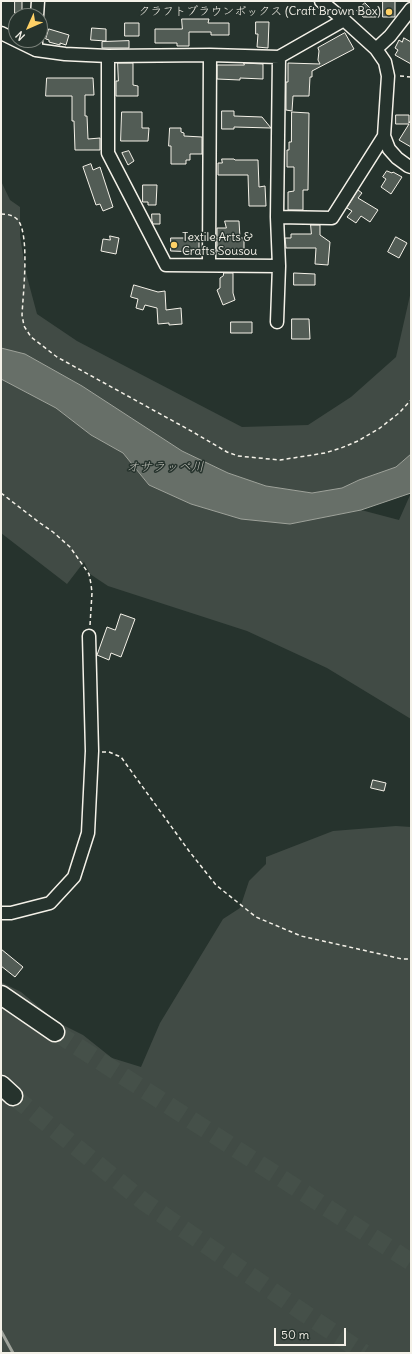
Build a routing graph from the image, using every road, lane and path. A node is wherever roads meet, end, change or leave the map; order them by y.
1 (321, 1) edge
2 (410, 7) edge
3 (344, 20) junction
4 (46, 48) edge
5 (376, 49) junction
6 (210, 55) junction
7 (108, 56) junction
8 (279, 57) junction
9 (384, 136) junction
10 (411, 167) edge
11 (1, 214) edge
12 (277, 217) junction
13 (209, 265) junction
14 (279, 266) junction
15 (278, 322) dead end
16 (411, 400) edge
17 (1, 492) edge
18 (89, 636) joint
19 (92, 751) junction
20 (1, 913) edge
21 (411, 959) edge
22 (1, 995) edge
23 (55, 1032) tunnel mouth

1 - 3 street
2 - 5 street
3 - 5 street
3 - 8 street
4 - 7 street
5 - 9 street
6 - 7 street
6 - 8 street
6 - 13 street
7 - 13 street
8 - 12 street
9 - 10 street
9 - 12 street
11 - 16 path
12 - 14 street
13 - 14 street
14 - 15 street
17 - 18 path
18 - 19 street
19 - 20 street
19 - 21 path
22 - 23 highway

